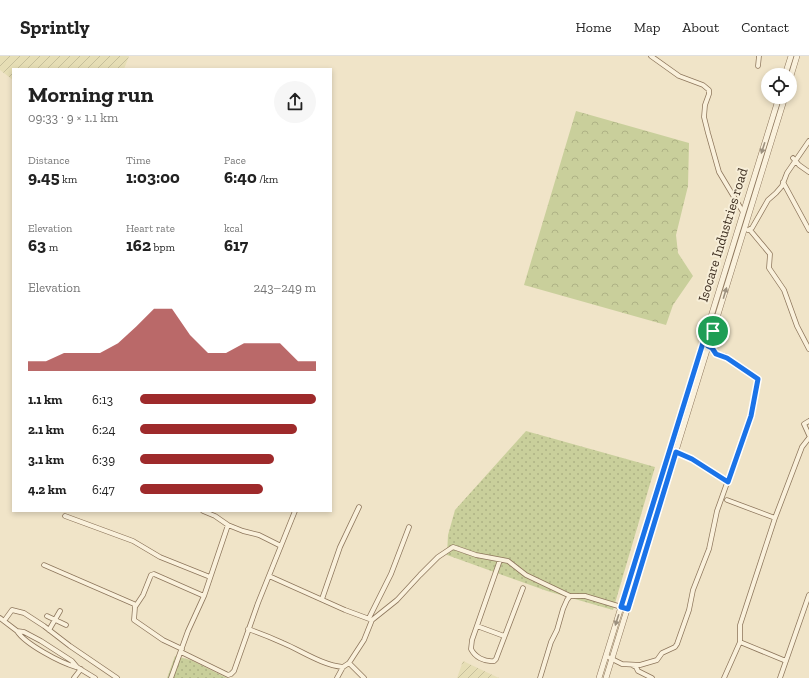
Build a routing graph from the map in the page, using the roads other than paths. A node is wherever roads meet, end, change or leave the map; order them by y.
1 (651, 56) edge
2 (759, 56) edge
3 (791, 56) edge
4 (797, 56) edge
5 (758, 66) dead end
6 (787, 68) edge
7 (793, 68) edge
8 (777, 104) edge
9 (783, 104) edge
10 (771, 124) junction
11 (777, 125) junction
12 (809, 141) edge
13 (794, 160) junction
14 (809, 172) edge
15 (783, 182) junction
16 (743, 212) junction
17 (750, 230) junction
18 (809, 230) edge
19 (744, 231) junction
20 (707, 330) junction
21 (713, 331) junction
22 (708, 346) junction
23 (809, 349) edge
24 (809, 421) edge
25 (809, 435) edge
26 (809, 438) edge
27 (676, 452) junction
28 (728, 482) junction
29 (727, 500) dead end
30 (359, 507) dead end
31 (205, 512) edge
32 (295, 512) edge
33 (65, 516) dead end
34 (775, 518) junction
35 (228, 525) junction
36 (409, 527) dead end
37 (281, 546) junction
38 (500, 560) junction
39 (44, 565) dead end
40 (269, 576) junction
41 (210, 577) junction
42 (523, 588) dead end
43 (809, 595) edge
44 (204, 596) junction
45 (570, 596) junction
46 (322, 598) junction
47 (135, 606) junction
48 (621, 607) junction
49 (628, 609) junction
50 (60, 611) dead end
51 (47, 616) dead end
52 (55, 619) junction
53 (371, 619) junction
54 (2, 620) edge
55 (66, 625) dead end
56 (477, 626) junction
57 (248, 629) junction
58 (49, 630) junction
59 (17, 631) junction
60 (504, 636) junction
61 (740, 642) junction
62 (181, 650) junction
63 (606, 656) junction
64 (612, 658) junction
65 (786, 661) junction
66 (349, 663) junction
67 (632, 665) junction
68 (76, 667) junction
69 (343, 667) junction
70 (81, 669) junction
71 (228, 675) junction
72 (74, 678) edge
73 (96, 678) edge
74 (117, 678) edge
75 (171, 678) edge
76 (232, 678) edge
77 (337, 678) edge
78 (364, 678) edge
79 (540, 678) edge
80 (599, 678) edge
81 (606, 678) edge
82 (652, 678) edge
83 (724, 678) edge
84 (780, 678) edge

1 - 16 street
2 - 5 street
3 - 6 street
4 - 7 street
8 - 10 street, Isocare Industries road
9 - 11 street, Isocare Industries road
10 - 11 street
10 -> 16 street, Isocare Industries road
11 - 19 street, Isocare Industries road
12 - 13 street
13 - 14 street
13 - 15 street
15 - 17 street
15 - 18 street
16 - 20 street, Isocare Industries road
17 - 19 street
17 - 23 street
21 -> 19 street, Isocare Industries road
20 - 21 street
20 - 48 street, Isocare Industries road
21 - 22 street, Isocare Industries road
22 - 27 street, Isocare Industries road
22 - 28 street
24 - 25 street
26 - 34 street
27 - 28 street
27 - 49 street, Isocare Industries road
28 - 67 street
29 - 34 street
30 - 46 street
31 - 35 street
32 - 37 street
33 - 41 street
34 - 61 street
35 - 37 street
35 - 41 street
36 - 53 street
37 - 40 street
38 - 45 street
38 - 53 street
38 - 56 street
39 - 47 street
40 - 46 street
40 - 57 street
41 - 44 street
42 - 60 street
43 - 65 street
44 - 47 street
44 - 62 street
45 - 48 street
45 - 79 street
46 - 53 street
47 - 62 street
48 - 49 street
48 -> 63 street, Isocare Industries road
49 - 64 street, Isocare Industries road
50 - 52 street
51 - 52 street
52 - 55 street
52 - 58 street
53 - 66 street
54 - 58 street
54 - 59 street
56 - 60 street
56 - 60 street
57 - 69 street
57 - 71 street
58 - 74 street
59 - 68 street
59 - 68 street
61 - 65 street
61 - 83 street
62 - 71 street
62 - 75 street
63 - 64 street
63 - 80 street, Isocare Industries road
64 - 67 street
64 - 81 street, Isocare Industries road
65 - 84 street
66 - 69 street
66 - 78 street
67 - 82 street
68 - 70 street
69 - 77 street
70 - 72 street
70 - 73 street
71 - 76 street

